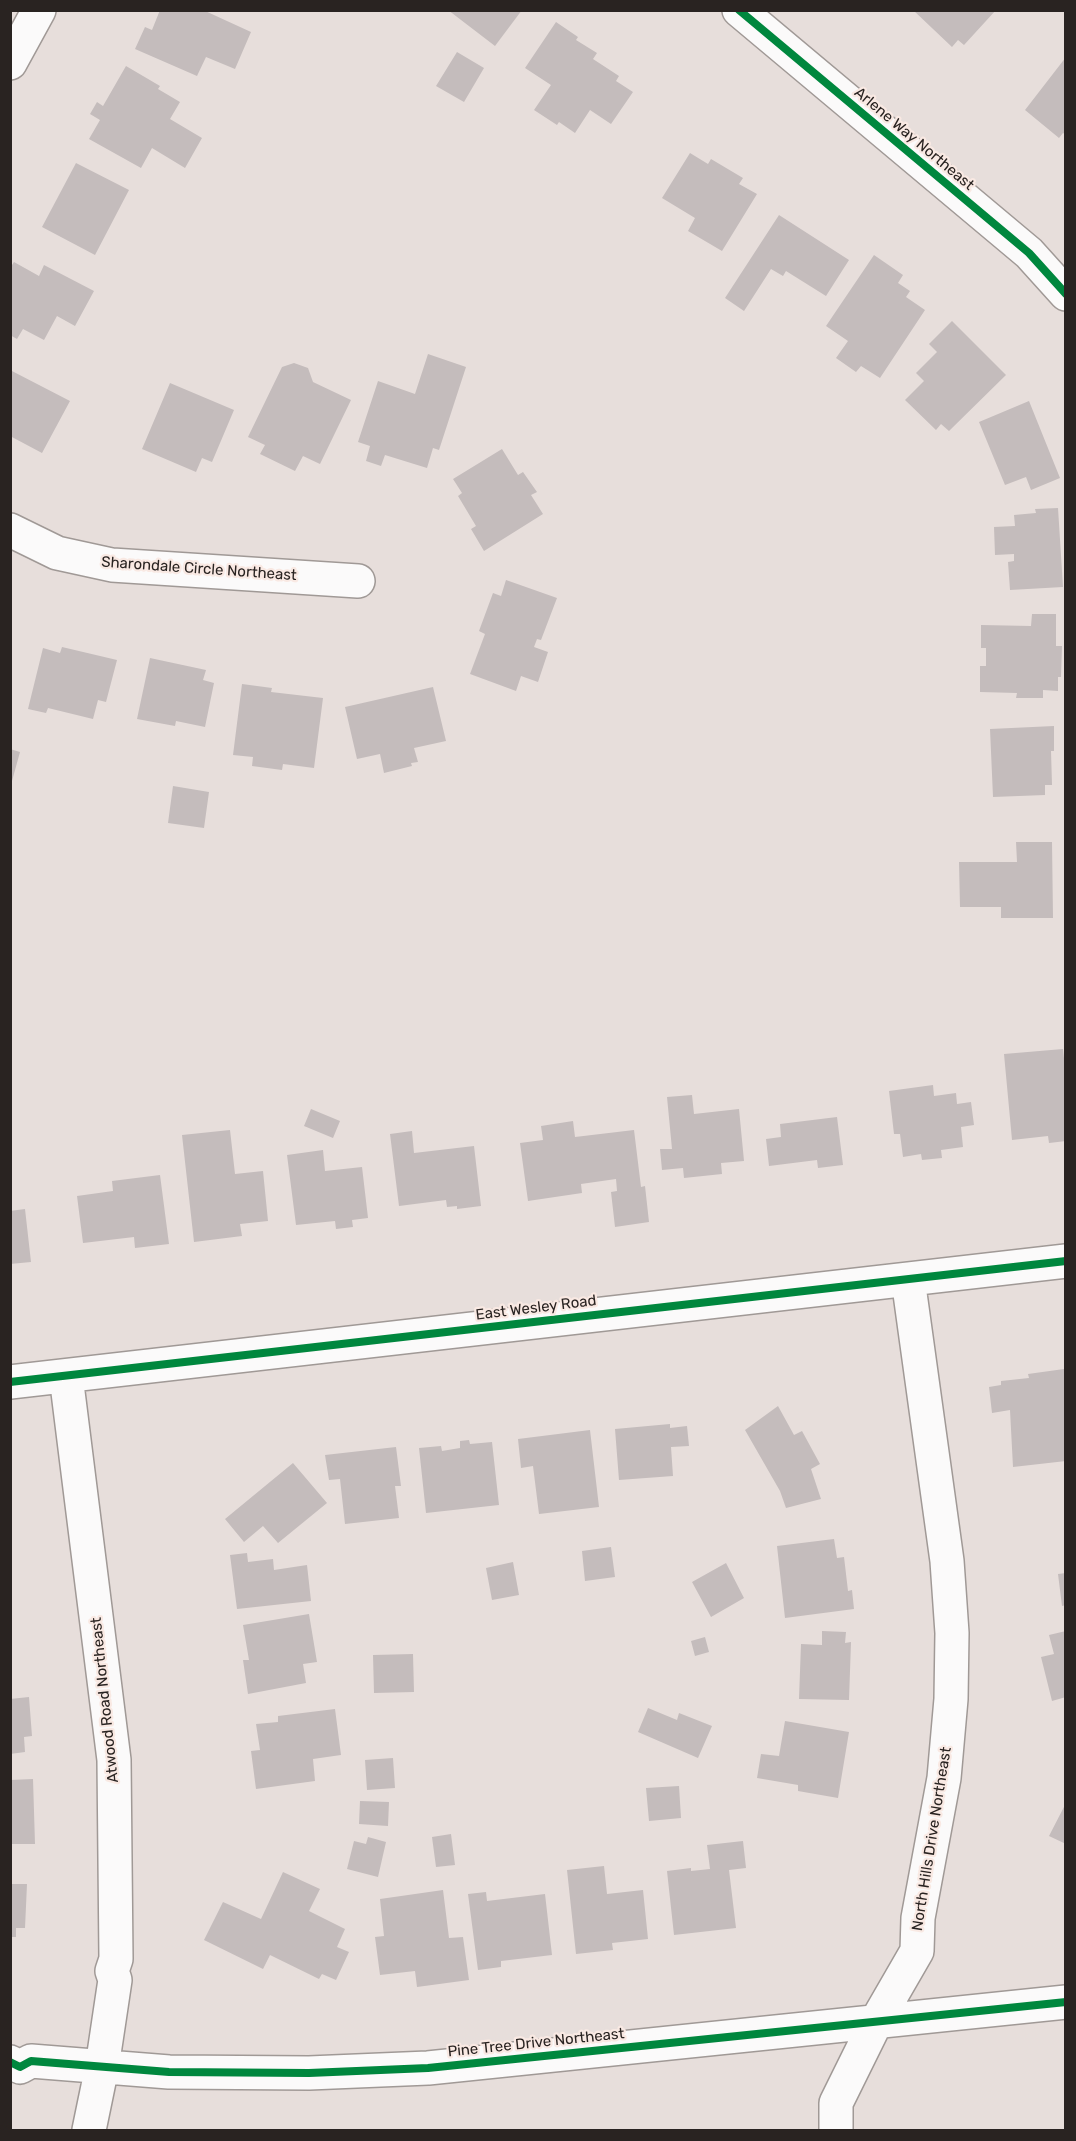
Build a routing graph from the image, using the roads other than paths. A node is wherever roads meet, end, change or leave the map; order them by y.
1 (39, 10) edge
2 (739, 10) edge
3 (10, 63) edge
4 (1059, 277) edge
5 (10, 530) edge
6 (358, 580) dead end
7 (1065, 1261) edge
8 (908, 1279) junction
9 (66, 1376) junction
10 (10, 1382) edge
11 (1065, 2002) edge
12 (876, 2022) junction
13 (10, 2062) edge
14 (102, 2067) junction
15 (89, 2130) edge
16 (836, 2130) edge

1 - 3 street
2 - 4 street, Arlene Way Northeast
5 - 6 street, Sharondale Circle Northeast
7 - 8 street, East Wesley Road
8 - 9 street, East Wesley Road
8 - 12 street, North Hills Drive Northeast
9 - 10 street, East Wesley Road
9 - 14 street, Atwood Road Northeast
11 - 12 street, Pine Tree Drive Northeast
12 - 14 street, Pine Tree Drive Northeast
12 - 16 street, North Hills Drive Northeast
13 - 14 street, Pine Tree Drive Northeast
14 - 15 street, Atwood Road Northeast

